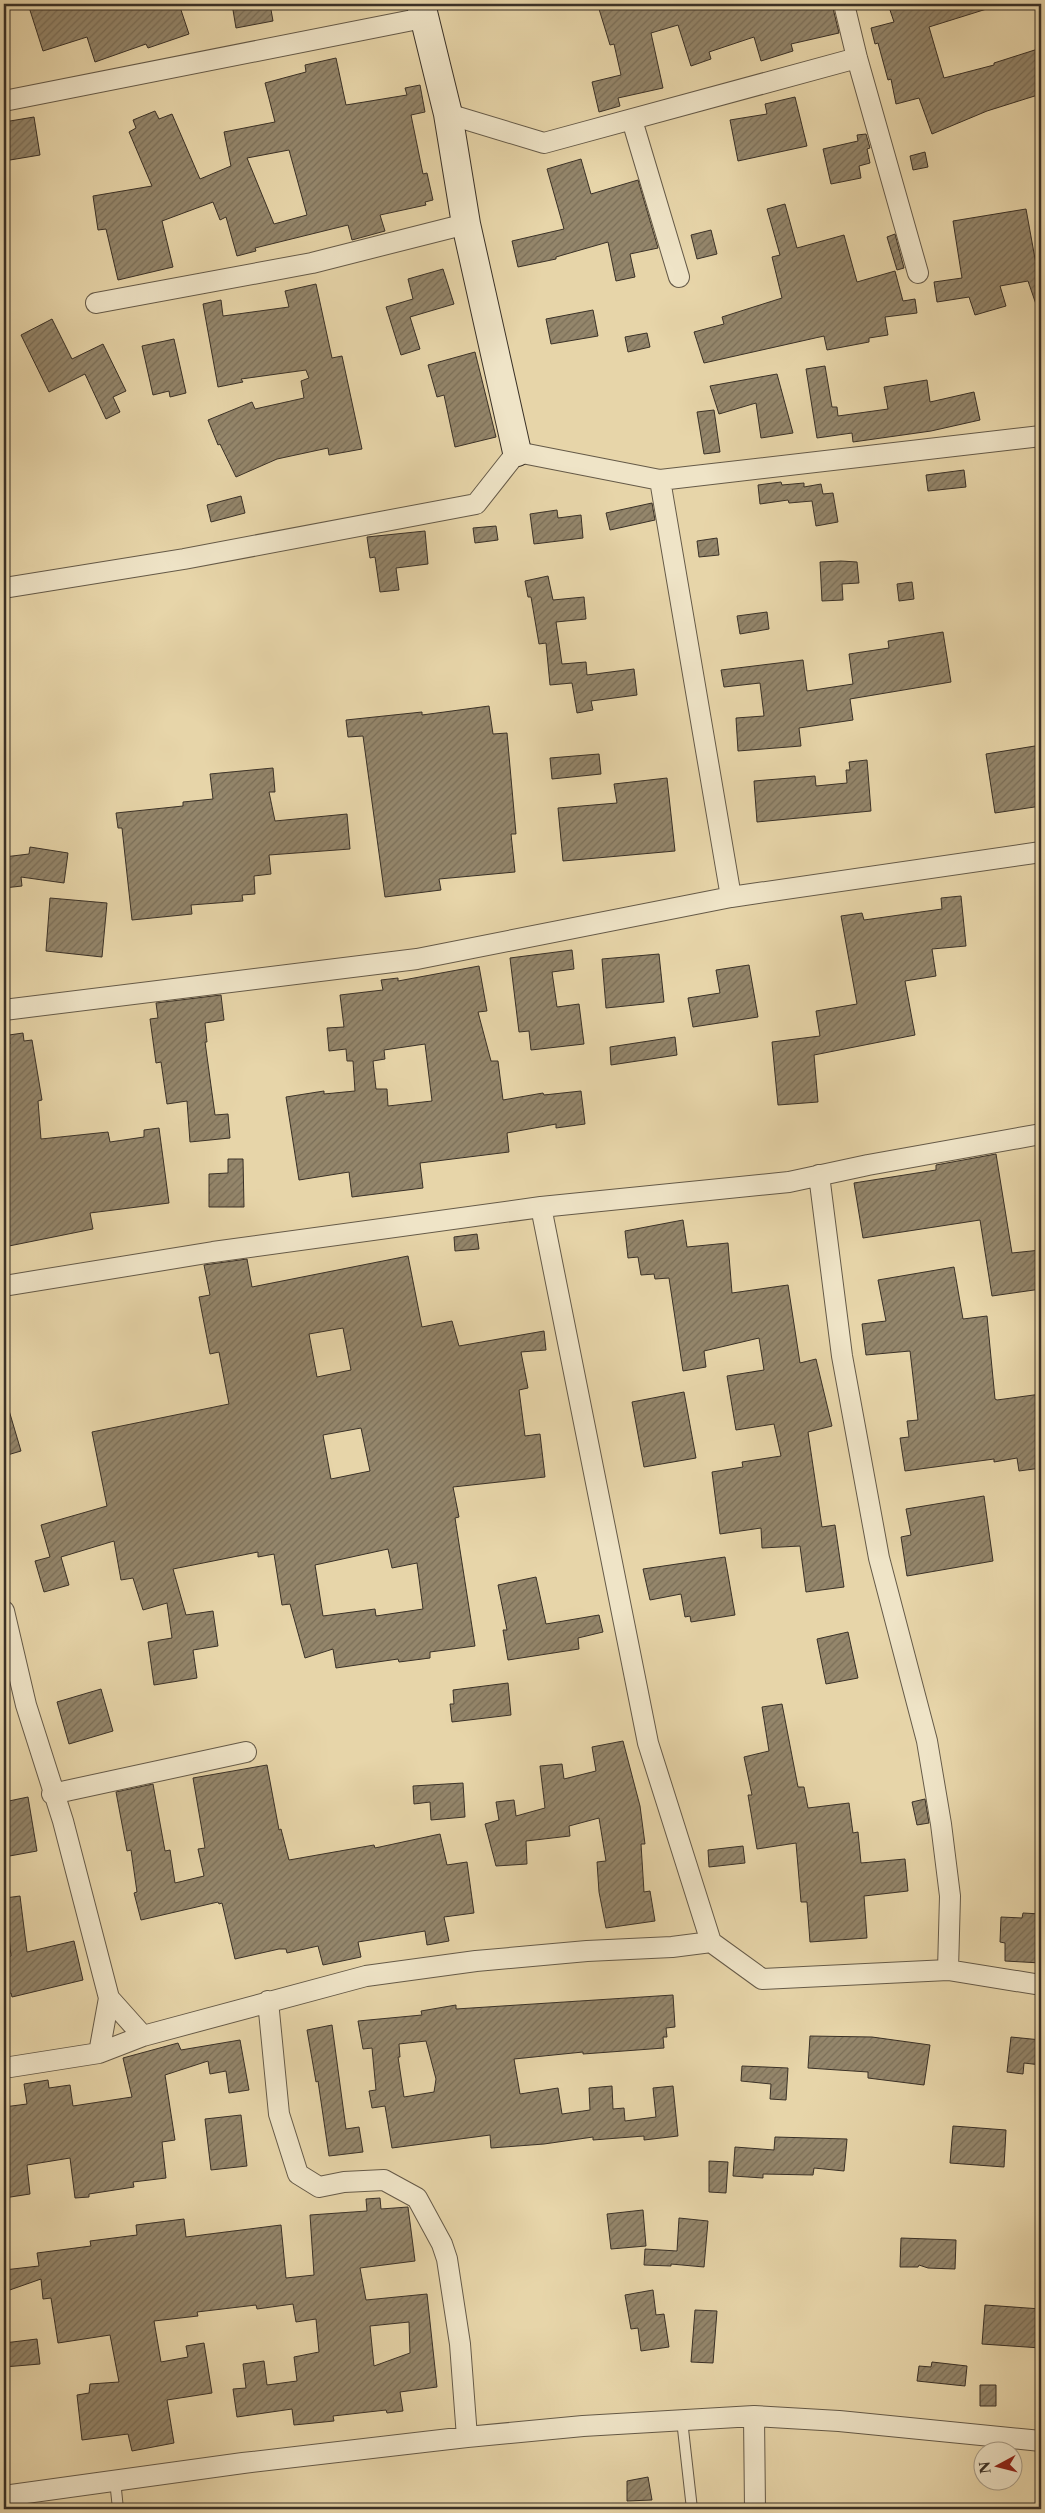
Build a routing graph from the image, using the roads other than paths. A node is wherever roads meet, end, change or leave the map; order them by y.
1 (844, 4) edge
2 (422, 11) edge
3 (857, 58) junction
4 (4, 101) edge
5 (448, 114) junction
6 (632, 120) junction
7 (466, 224) junction
8 (918, 273) dead end
9 (679, 277) dead end
10 (96, 302) dead end
11 (1041, 436) edge
12 (517, 452) junction
13 (660, 480) junction
14 (4, 588) edge
15 (1041, 852) edge
16 (731, 897) junction
17 (4, 1010) edge
18 (1041, 1134) edge
19 (819, 1175) junction
20 (541, 1207) junction
21 (4, 1286) edge
22 (4, 1611) edge
23 (246, 1752) dead end
24 (52, 1794) junction
25 (711, 1942) junction
26 (948, 1970) junction
27 (1041, 1985) edge
28 (109, 1998) junction
29 (268, 2001) junction
30 (143, 2036) junction
31 (99, 2053) junction
32 (4, 2068) edge
33 (754, 2416) junction
34 (682, 2420) junction
35 (467, 2437) junction
36 (1041, 2441) edge
37 (115, 2480) junction
38 (4, 2496) edge
39 (118, 2509) edge
40 (692, 2509) edge
41 (755, 2509) edge

1 - 3 street
2 - 4 street
2 - 5 street
3 - 6 street
3 - 8 street
5 - 6 street
5 - 7 street
6 - 9 street
7 - 10 street
7 - 12 street
11 - 13 street
12 - 13 street
12 - 14 street
13 - 16 street
15 - 16 street
16 - 17 street
18 - 19 street
19 - 20 street
19 - 26 street
20 - 21 street
20 - 25 street
22 - 24 street
23 - 24 street
24 - 28 street
25 - 26 street
25 - 29 street
26 - 27 street
28 - 30 street
28 - 31 street
29 - 30 street
29 - 35 street
30 - 31 street
31 - 32 street
33 - 34 street
33 - 36 street
33 - 41 street
34 - 35 street
34 - 40 lane
35 - 37 street
37 - 38 street
37 - 39 lane

